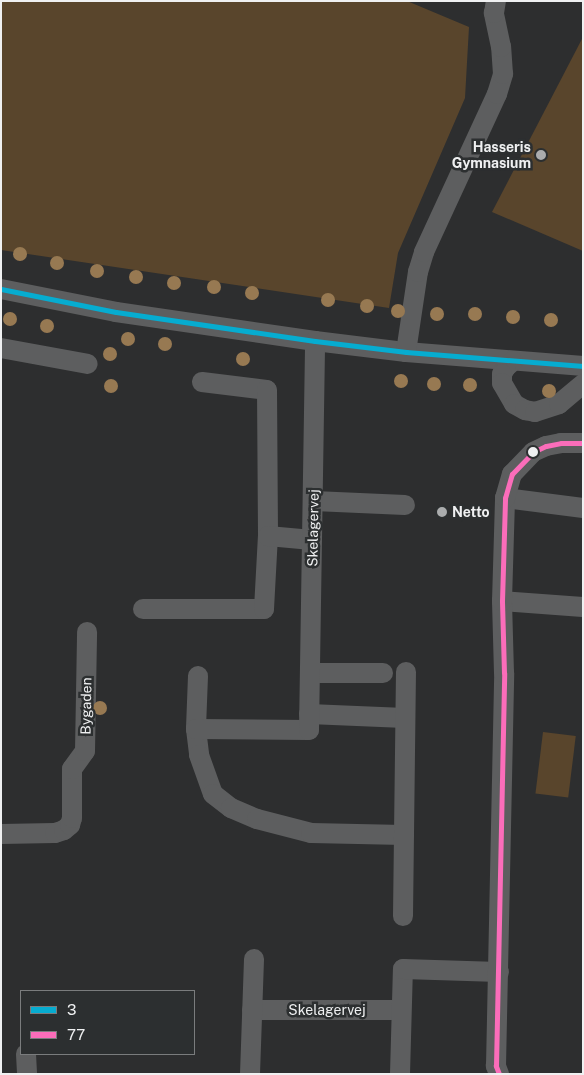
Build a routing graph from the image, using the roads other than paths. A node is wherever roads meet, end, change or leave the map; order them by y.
1 (496, 1) edge
2 (1, 288) edge
3 (315, 341) junction
4 (1, 348) edge
5 (406, 352) junction
6 (513, 361) junction
7 (88, 364) dead end
8 (583, 366) edge
9 (202, 382) dead end
10 (583, 384) edge
11 (583, 443) edge
12 (505, 498) junction
13 (314, 501) junction
14 (405, 505) dead end
15 (583, 508) edge
16 (268, 536) junction
17 (312, 540) junction
18 (502, 601) junction
19 (583, 607) edge
20 (143, 609) dead end
21 (87, 632) dead end
22 (406, 672) dead end
23 (310, 673) junction
24 (382, 673) dead end
25 (198, 676) dead end
26 (309, 714) junction
27 (405, 718) junction
28 (196, 729) junction
29 (1, 834) edge
30 (404, 835) junction
31 (403, 916) dead end
32 (254, 960) dead end
33 (499, 972) junction
34 (252, 1010) junction
35 (401, 1010) junction
36 (26, 1055) edge
37 (27, 1074) edge
38 (250, 1074) edge
39 (400, 1074) edge
40 (498, 1074) edge

1 - 5 street
2 - 3 street
3 - 5 street
3 - 13 street, Skelagervej
4 - 7 street
5 - 6 street
6 - 8 street
6 - 10 street
9 - 16 street
11 - 12 street
12 - 15 street
12 - 18 street
13 - 14 street
13 - 17 street, Skelagervej
16 - 17 street
16 - 20 street
17 - 23 street, Skelagervej
18 - 19 street
18 - 33 street
21 - 29 street, Bygaden
22 - 27 street
23 - 24 street
23 - 26 street, Skelagervej
25 - 28 street
26 - 27 street
26 - 28 street, Skelagervej
27 - 30 street
28 - 30 street
30 - 31 street
32 - 34 street
33 - 35 street
33 - 40 street
34 - 35 street, Skelagervej
34 - 38 street
35 - 39 street
36 - 37 street

